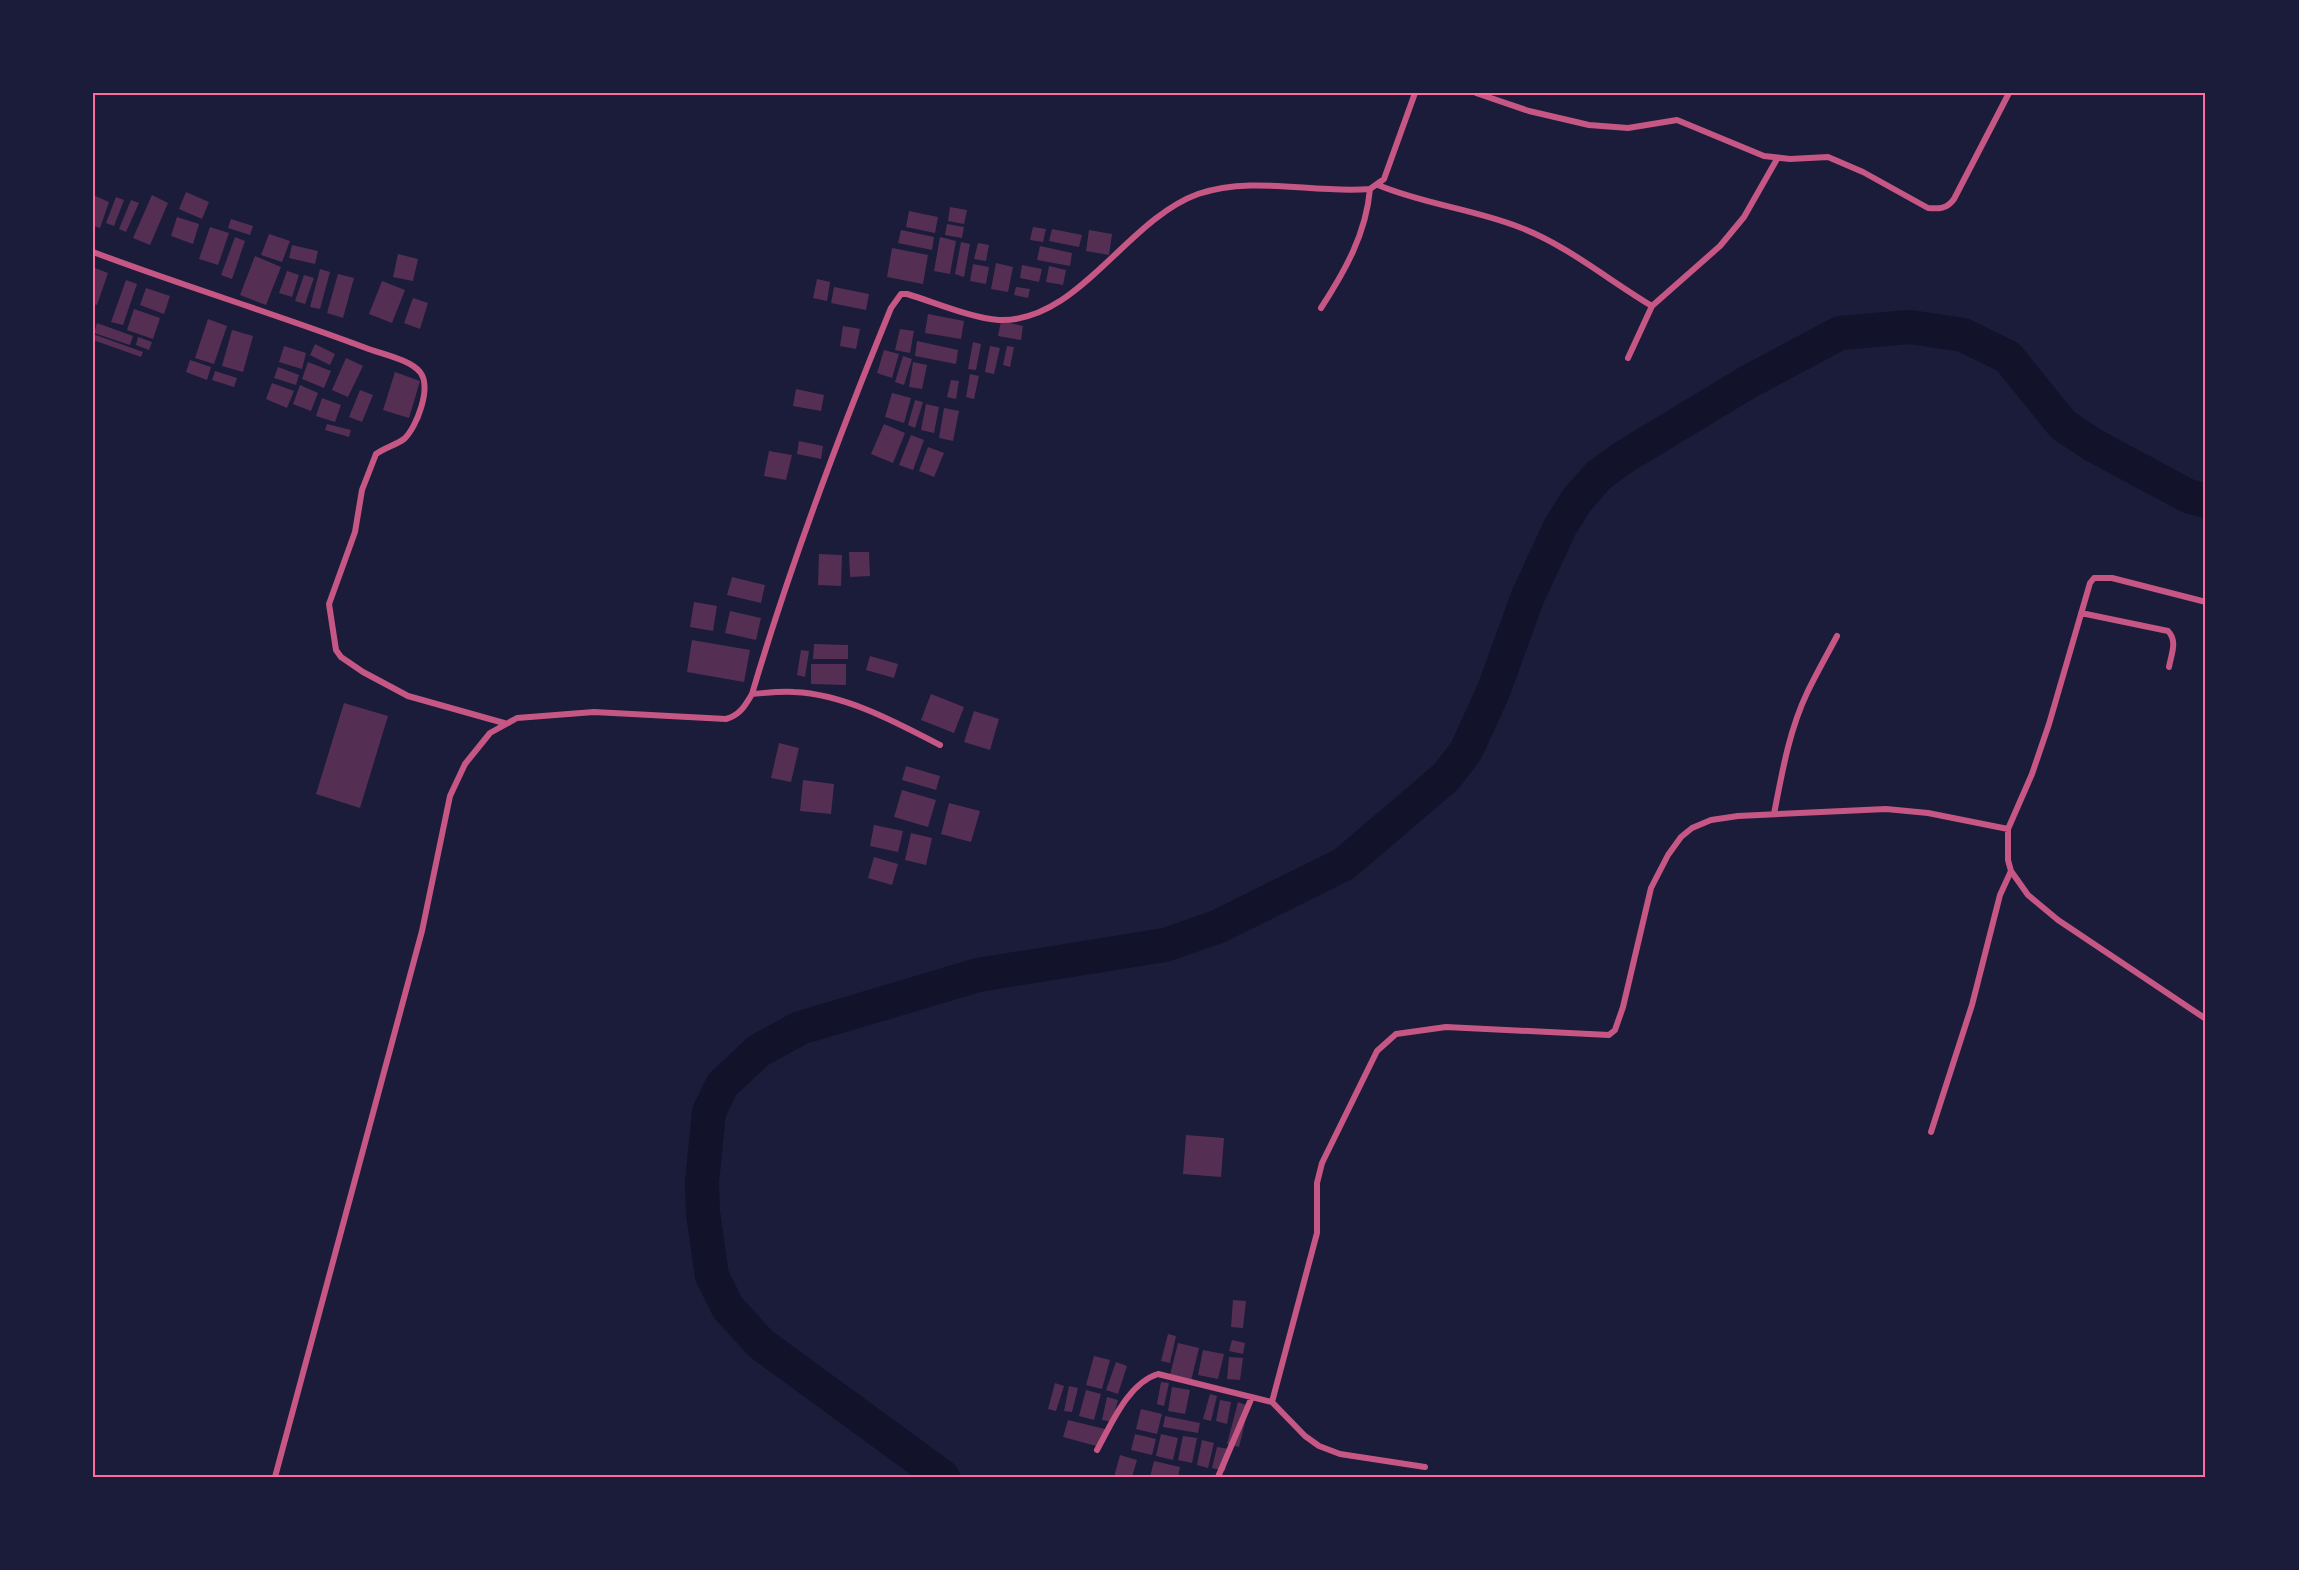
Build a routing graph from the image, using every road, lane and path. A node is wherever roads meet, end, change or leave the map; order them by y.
1 (1415, 93) edge
2 (1476, 93) edge
3 (2008, 93) edge
4 (1777, 159) junction
5 (1378, 185) junction
6 (1370, 189) junction
7 (93, 252) edge
8 (1652, 306) junction
9 (1321, 308) dead end
10 (1628, 358) dead end
11 (2206, 602) edge
12 (2081, 613) junction
13 (1837, 636) dead end
14 (2169, 667) dead end
15 (752, 694) junction
16 (504, 723) junction
17 (940, 744) dead end
18 (1774, 814) junction
19 (2008, 829) junction
20 (2011, 871) junction
21 (2206, 1019) edge
22 (1931, 1132) dead end
23 (1252, 1397) junction
24 (1272, 1402) junction
25 (1097, 1450) dead end
26 (1425, 1467) dead end
27 (276, 1477) edge
28 (1218, 1477) edge

1 - 5 street
2 - 4 street
3 - 4 street
4 - 8 street
5 - 6 street
5 - 8 street
6 - 9 street
6 - 15 street
7 - 16 street
8 - 10 street
11 - 12 street
12 - 14 street
12 - 19 street
13 - 18 street
15 - 16 street
15 - 17 street
16 - 27 street
18 - 19 street
18 - 24 street
19 - 20 street
20 - 21 street
20 - 22 street
23 - 24 street
23 - 25 street
23 - 28 street
24 - 26 street

